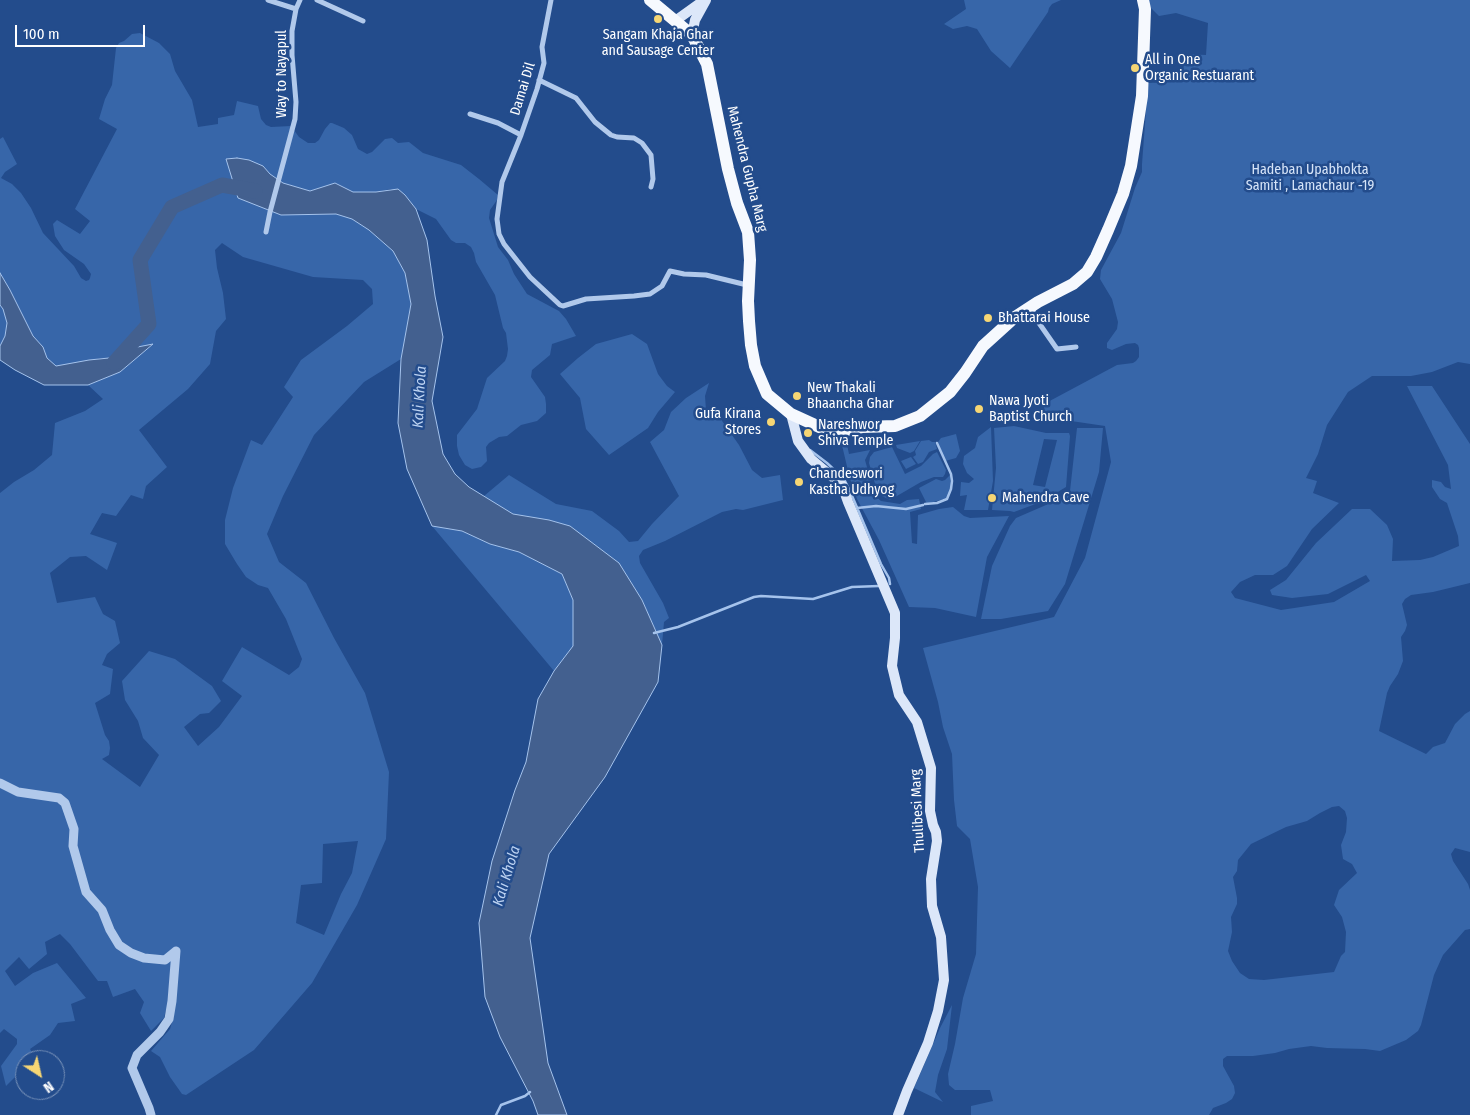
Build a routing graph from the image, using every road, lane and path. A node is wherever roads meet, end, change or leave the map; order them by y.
1 (268, 0) edge
2 (300, 0) edge
3 (318, 0) edge
4 (551, 0) edge
5 (650, 0) edge
6 (706, 0) edge
7 (1143, 0) edge
8 (296, 9) junction
9 (363, 21) dead end
10 (676, 21) junction
11 (692, 35) junction
12 (539, 80) junction
13 (470, 114) dead end
14 (521, 135) junction
15 (651, 186) dead end
16 (266, 232) dead end
17 (749, 285) junction
18 (1038, 302) junction
19 (1076, 347) dead end
20 (791, 414) junction
21 (0, 783) edge
22 (151, 1115) edge
23 (898, 1115) edge

1 - 8 street
2 - 8 street, Way to Nayapul
3 - 9 street
4 - 12 street, Damai Dil
5 - 10 main road, Mahendra Gupha Marg
6 - 10 main road
6 - 11 main road
7 - 18 main road, Mahendra Gupha Marg
8 - 16 street, Way to Nayapul
10 - 11 main road, Mahendra Gupha Marg
11 - 17 main road, Mahendra Gupha Marg
12 - 14 street, Damai Dil
12 - 15 street
13 - 14 street
14 - 17 street, Damai Dil
17 - 20 main road, Mahendra Gupha Marg
18 - 19 street
18 - 20 main road, Mahendra Gupha Marg
20 - 23 main road, Thulibesi Marg
21 - 22 street

